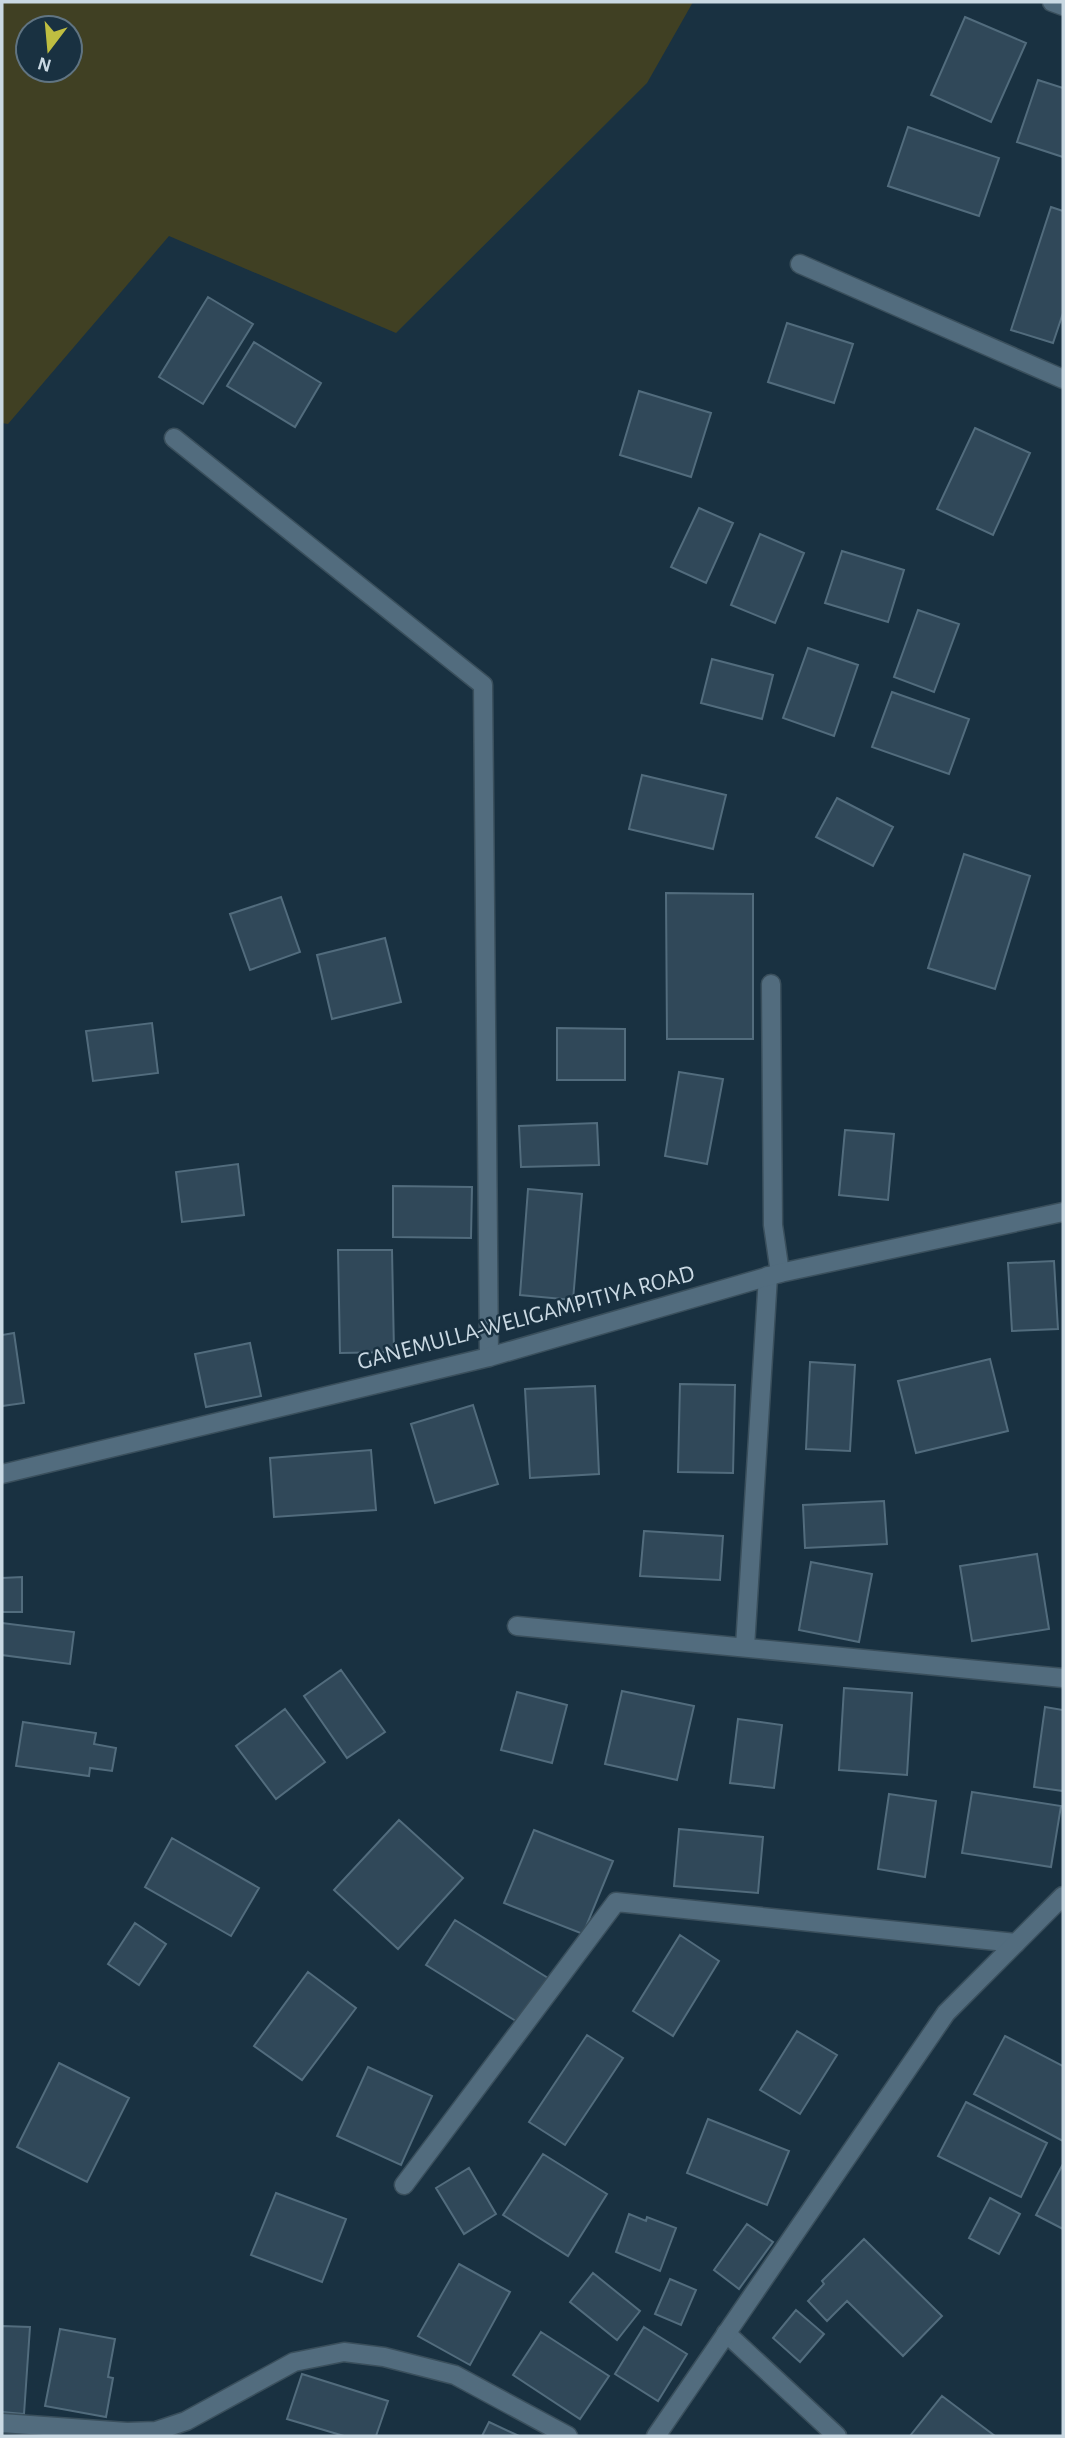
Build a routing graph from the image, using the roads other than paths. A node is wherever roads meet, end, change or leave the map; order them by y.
1 (1052, 2) edge
2 (1063, 6) edge
3 (800, 264) dead end
4 (1063, 379) edge
5 (174, 438) dead end
6 (771, 984) dead end
7 (1063, 1212) edge
8 (774, 1275) junction
9 (489, 1357) junction
10 (2, 1474) edge
11 (517, 1626) dead end
12 (745, 1647) junction
13 (1063, 1678) edge
14 (1063, 1896) edge
15 (1016, 1943) junction
16 (404, 2185) dead end
17 (726, 2333) junction
18 (2, 2423) edge
19 (568, 2436) edge
20 (656, 2436) edge
21 (837, 2436) edge

1 - 2 street
3 - 4 street
5 - 9 street
6 - 8 street
7 - 8 street, GANEMULLA-WELIGAMPITIYA ROAD
8 - 9 street, GANEMULLA-WELIGAMPITIYA ROAD
8 - 12 street
9 - 10 street, GANEMULLA-WELIGAMPITIYA ROAD
11 - 12 street
12 - 13 street
14 - 15 street
15 - 16 street
15 - 17 street
17 - 20 street
17 - 21 street
18 - 19 street

